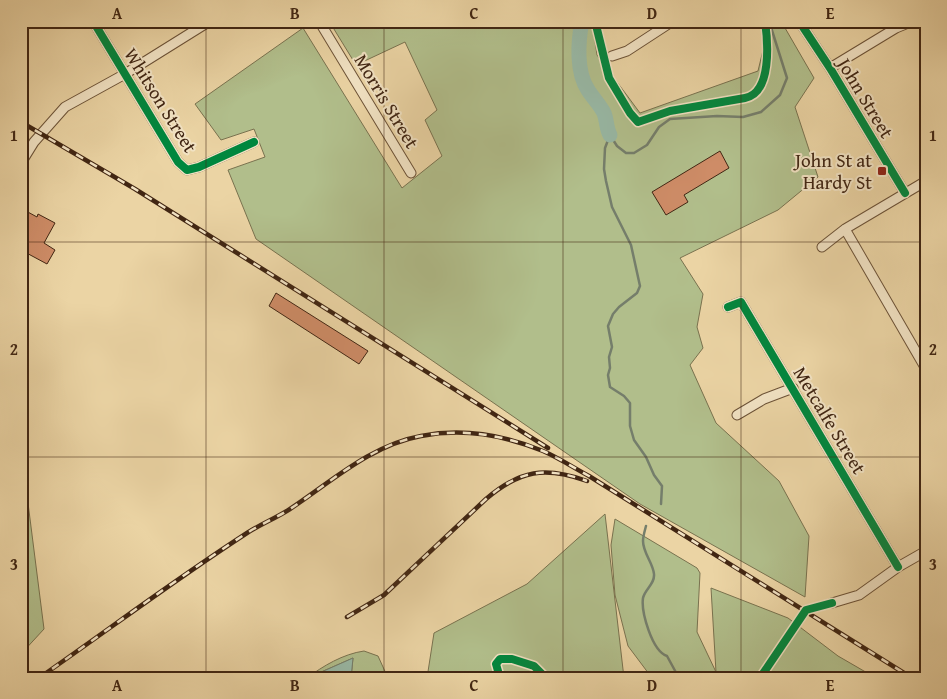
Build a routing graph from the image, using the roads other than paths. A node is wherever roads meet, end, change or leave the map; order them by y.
1 (93, 21) edge
2 (210, 21) edge
3 (319, 21) edge
4 (672, 21) edge
5 (799, 21) edge
6 (912, 21) edge
7 (612, 56) dead end
8 (830, 68) junction
9 (125, 74) junction
10 (254, 142) dead end
11 (21, 163) edge
12 (411, 173) dead end
13 (926, 181) edge
14 (905, 193) junction
15 (845, 229) junction
16 (822, 247) dead end
17 (728, 307) dead end
18 (926, 369) edge
19 (793, 388) junction
20 (737, 414) dead end
21 (926, 550) edge
22 (898, 567) junction
23 (832, 603) dead end

1 - 9 street, Whitson Street
2 - 9 street
3 - 12 street, Morris Street
4 - 7 street
5 - 8 street, John Street
6 - 8 street
8 - 14 street, John Street
9 - 10 street, Whitson Street
9 - 11 street
13 - 14 street
14 - 15 street
15 - 16 street
15 - 18 street
17 - 19 street, Metcalfe Street
19 - 20 street
19 - 22 street, Metcalfe Street
21 - 22 street
22 - 23 street

